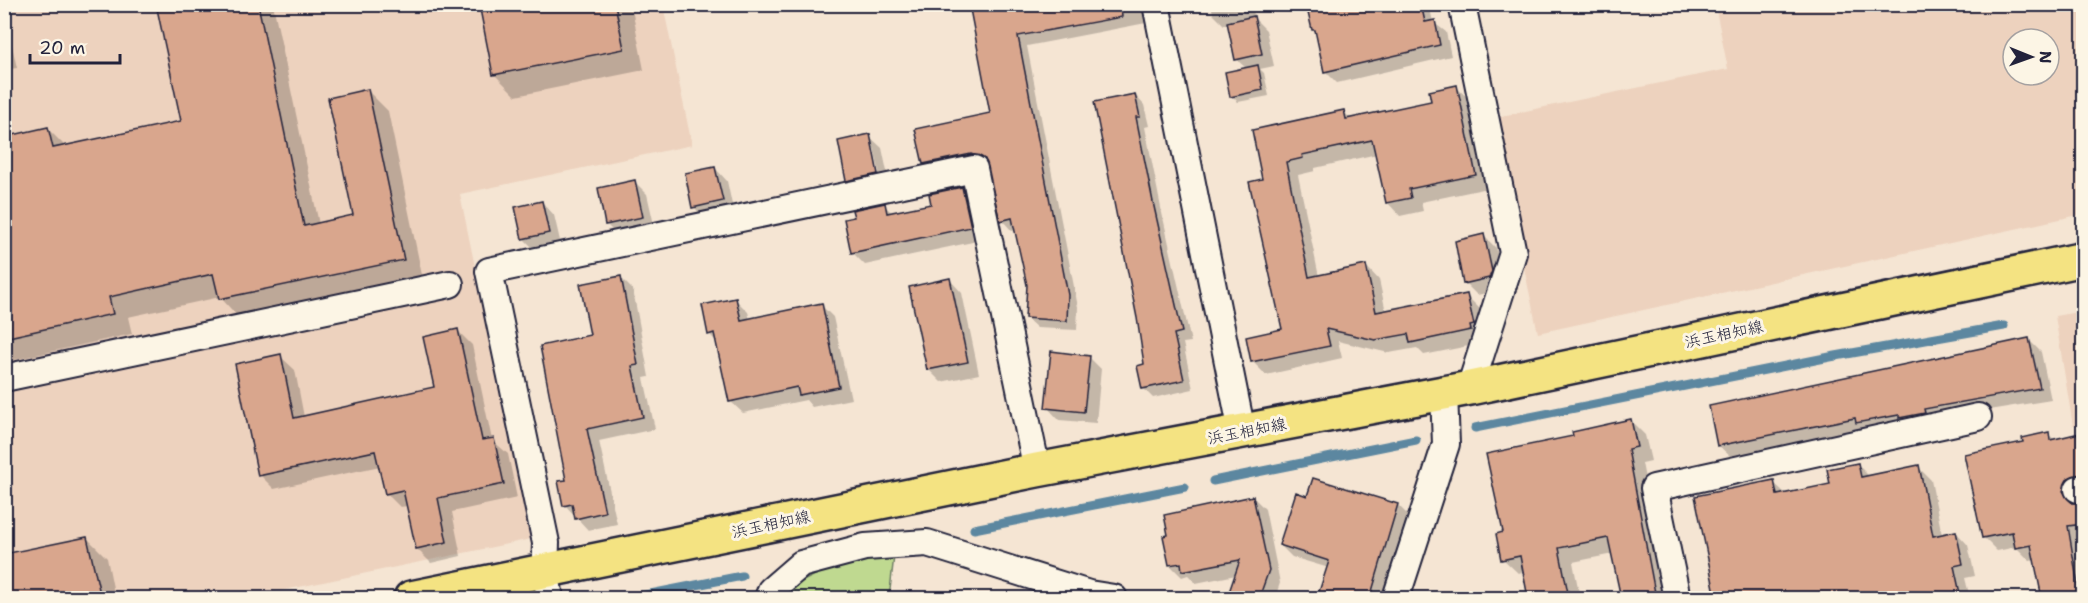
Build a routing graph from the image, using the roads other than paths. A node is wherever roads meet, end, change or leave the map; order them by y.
1 (1156, 4) edge
2 (1462, 4) edge
3 (2084, 259) edge
4 (450, 284) dead end
5 (4, 378) edge
6 (1457, 391) junction
7 (1978, 417) dead end
8 (1242, 432) junction
9 (1037, 470) junction
10 (548, 584) edge
11 (411, 598) edge
12 (768, 598) edge
13 (1114, 598) edge
14 (1396, 598) edge
15 (1677, 598) edge

1 - 8 street
2 - 6 street
3 - 6 main road, 浜玉相知線
4 - 5 street
6 - 8 main road, 浜玉相知線
6 - 14 street
7 - 15 street
8 - 9 main road, 浜玉相知線
9 - 10 main road, 浜玉相知線
9 - 10 street
10 - 11 main road, 浜玉相知線
12 - 13 street

